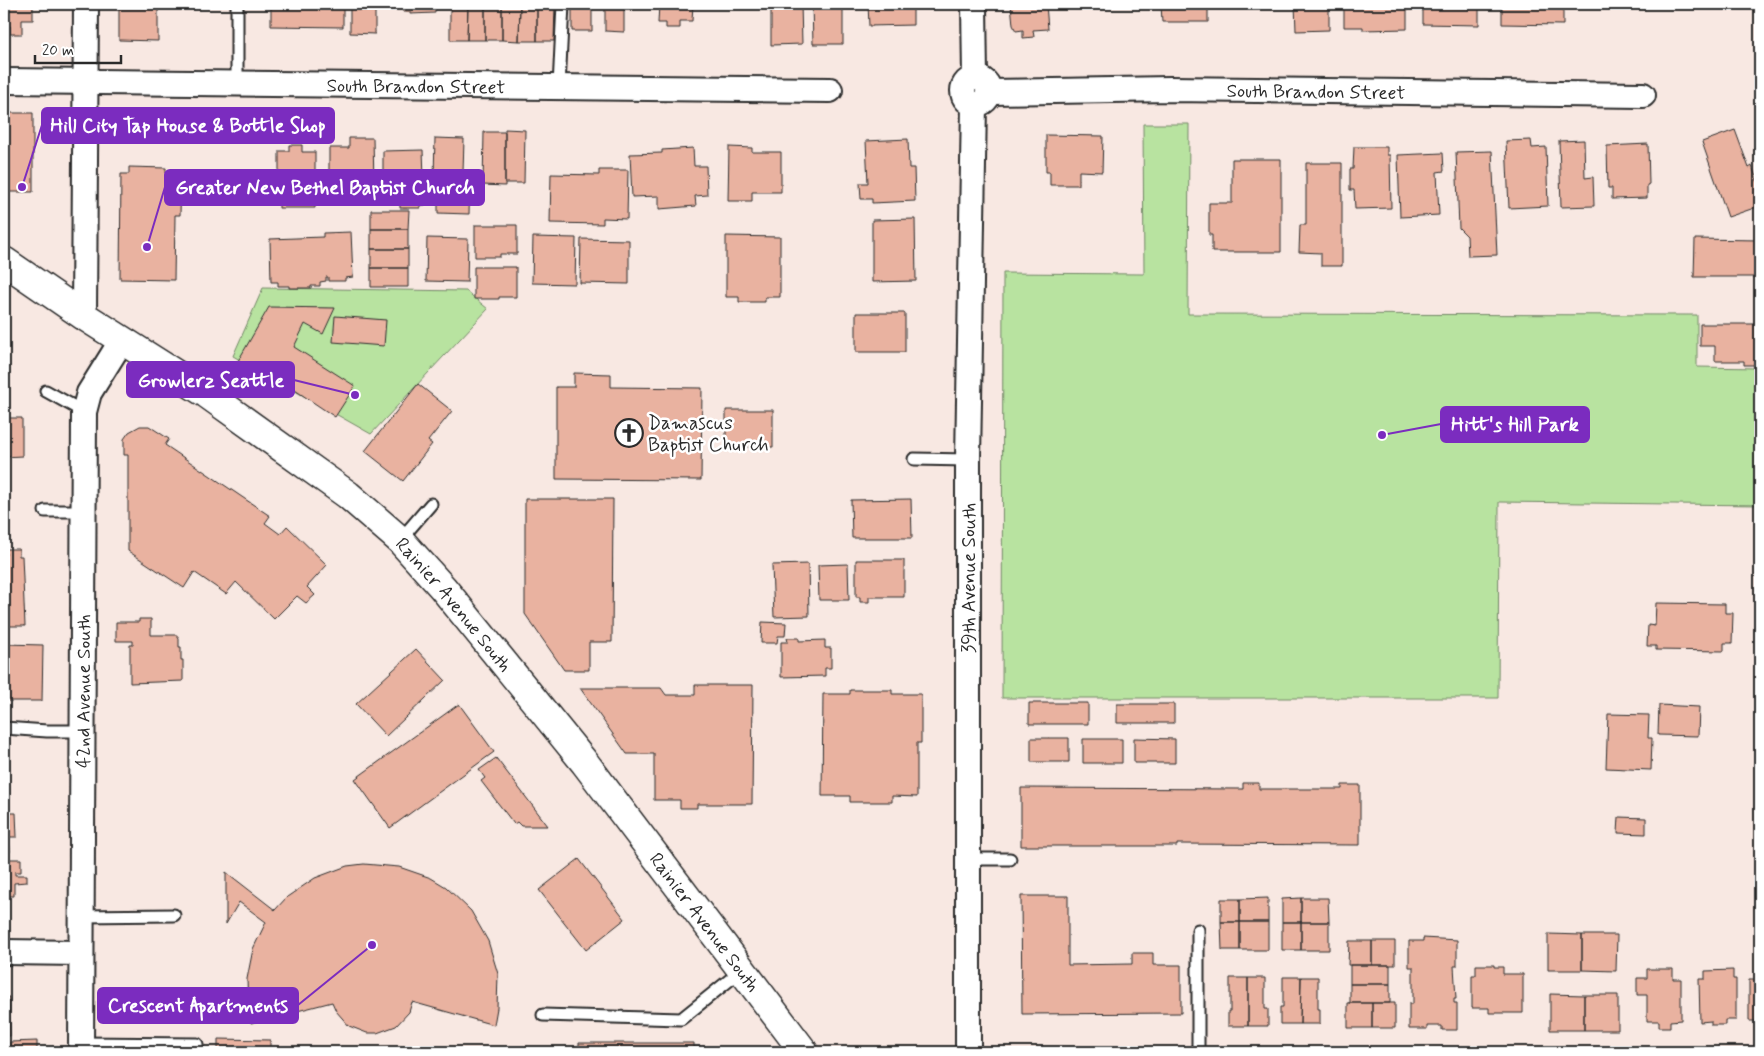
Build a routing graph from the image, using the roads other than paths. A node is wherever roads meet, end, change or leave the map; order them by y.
1 (86, 4) edge
2 (237, 4) edge
3 (563, 4) edge
4 (974, 4) edge
5 (4, 81) edge
6 (85, 82) junction
7 (237, 84) junction
8 (559, 88) junction
9 (830, 90) dead end
10 (979, 91) junction
11 (1643, 95) dead end
12 (4, 261) edge
13 (84, 316) junction
14 (122, 340) junction
15 (46, 390) dead end
16 (84, 412) junction
17 (914, 459) dead end
18 (968, 460) junction
19 (431, 504) dead end
20 (45, 511) dead end
21 (83, 511) junction
22 (400, 540) junction
23 (4, 728) edge
24 (82, 730) junction
25 (968, 859) junction
26 (1010, 859) dead end
27 (174, 915) dead end
28 (81, 916) junction
29 (1198, 930) dead end
30 (4, 952) edge
31 (81, 952) junction
32 (742, 970) junction
33 (543, 1015) dead end
34 (81, 1048) edge
35 (197, 1052) edge
36 (804, 1052) edge
37 (968, 1052) edge
38 (1198, 1052) edge

1 - 6 street
2 - 7 lane
3 - 8 lane
4 - 10 street, 39th Avenue South
5 - 6 street, South Brandon Street
6 - 7 street, South Brandon Street
6 - 13 street
7 - 8 street, South Brandon Street
8 - 9 street, South Brandon Street
10 - 11 street, South Brandon Street
10 - 18 street, 39th Avenue South
12 - 13 main road, Rainier Avenue South
13 - 14 main road, Rainier Avenue South
14 - 16 street, 42nd Avenue South
14 - 22 main road, Rainier Avenue South
15 - 16 lane
16 - 21 street, 42nd Avenue South
17 - 18 lane
18 - 25 street, 39th Avenue South
19 - 22 lane
20 - 21 lane
21 - 24 street, 42nd Avenue South
22 - 32 main road, Rainier Avenue South
23 - 24 lane
24 - 28 street, 42nd Avenue South
25 - 26 lane
25 - 37 street, 39th Avenue South
27 - 28 lane
28 - 31 street, 42nd Avenue South
29 - 38 lane
30 - 31 street
31 - 34 street, 42nd Avenue South
32 - 33 lane
32 - 36 main road, Rainier Avenue South
34 - 35 lane

